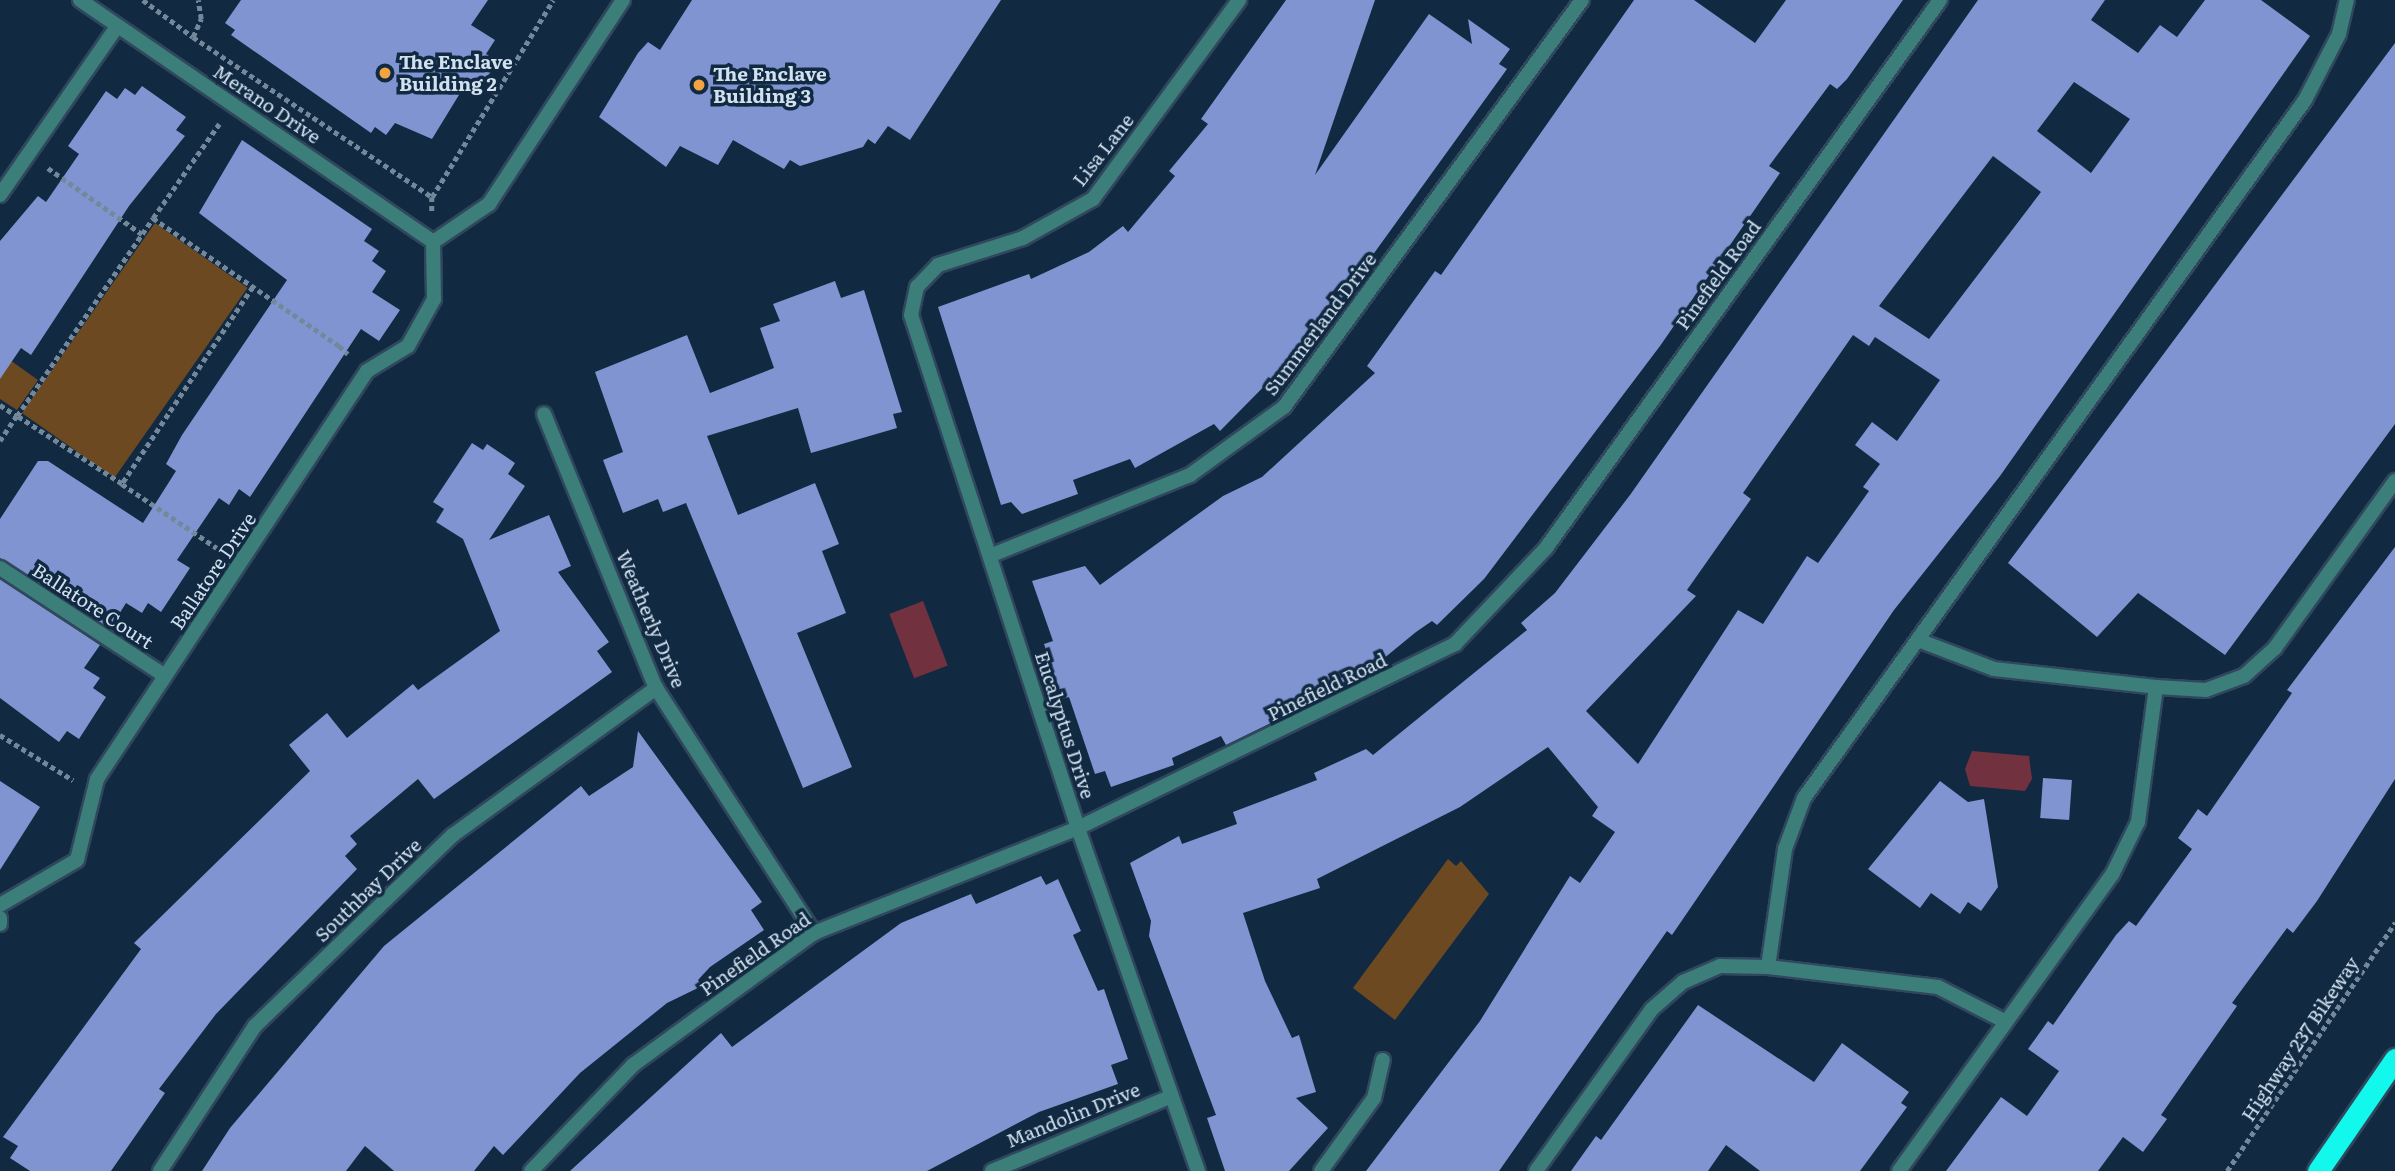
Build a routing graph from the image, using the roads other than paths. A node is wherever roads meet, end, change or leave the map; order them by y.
1 (80, 0) edge
2 (623, 0) edge
3 (1239, 0) edge
4 (1583, 0) edge
5 (1940, 0) edge
6 (2347, 0) edge
7 (116, 28) junction
8 (0, 195) edge
9 (433, 242) junction
10 (917, 287) joint
11 (544, 414) dead end
12 (2395, 481) edge
13 (992, 555) junction
14 (0, 568) edge
15 (1918, 640) junction
16 (165, 676) junction
17 (2156, 687) junction
18 (656, 688) junction
19 (1078, 828) junction
20 (0, 905) edge
21 (0, 918) edge
22 (0, 925) edge
23 (814, 933) junction
24 (1768, 967) junction
25 (2006, 1022) junction
26 (2395, 1059) edge
27 (1383, 1060) dead end
28 (1170, 1097) junction
29 (160, 1171) edge
30 (531, 1171) edge
31 (992, 1171) edge
32 (1198, 1171) edge
33 (1321, 1171) edge
34 (1536, 1171) edge
35 (1899, 1171) edge
36 (2318, 1171) edge

1 - 7 lane, Merano Drive
2 - 9 lane
3 - 10 lane, Lisa Lane
4 - 13 lane, Summerland Drive
5 - 19 lane, Pinefield Road
6 - 15 lane
7 - 8 lane
7 - 9 lane, Merano Drive
9 - 16 lane, Ballatore Drive
10 - 13 lane, Eucalyptus Drive
11 - 18 lane, Weatherly Drive
12 - 17 lane
13 - 19 lane, Eucalyptus Drive
14 - 16 lane, Ballatore Court
15 - 17 lane
15 - 24 lane
16 - 20 lane, Ballatore Drive
17 - 25 lane
18 - 23 lane, Weatherly Drive
18 - 29 lane, Southbay Drive
19 - 23 lane, Pinefield Road
19 - 28 lane, Eucalyptus Drive
21 - 22 lane
23 - 30 lane, Pinefield Road
24 - 25 lane
24 - 34 lane
25 - 35 lane
26 - 36 highway
27 - 33 lane
28 - 31 lane, Mandolin Drive
28 - 32 lane, Eucalyptus Drive

